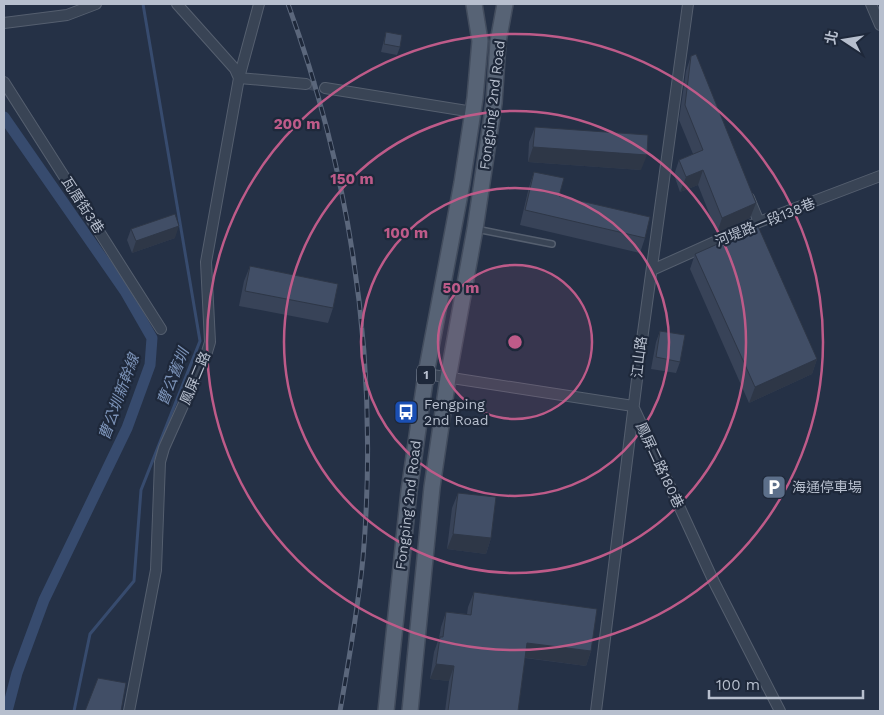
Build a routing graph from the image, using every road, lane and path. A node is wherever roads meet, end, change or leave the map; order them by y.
1 (96, 4) edge
2 (177, 4) edge
3 (260, 4) edge
4 (474, 4) edge
5 (480, 4) edge
6 (498, 4) edge
7 (505, 4) edge
8 (688, 4) edge
9 (871, 4) edge
10 (4, 23) edge
11 (880, 25) edge
12 (480, 41) junction
13 (498, 42) junction
14 (239, 78) junction
15 (4, 82) edge
16 (306, 84) tunnel mouth
17 (325, 88) tunnel mouth
18 (473, 112) junction
19 (880, 176) edge
20 (745, 187) edge
21 (759, 222) junction
22 (475, 229) junction
23 (552, 244) dead end
24 (652, 270) junction
25 (161, 329) dead end
26 (426, 374) junction
27 (448, 378) junction
28 (633, 406) junction
29 (390, 669) junction
30 (414, 673) junction
31 (130, 711) edge
32 (386, 711) edge
33 (410, 711) edge
34 (596, 711) edge
35 (780, 711) edge

1 - 10 street
2 - 14 street
3 - 14 street, 鳳屏二路
4 - 12 main road, Fongping 2nd Road / 1
5 - 12 main road, 1
6 - 13 main road, 1
7 - 13 main road, Fongping 2nd Road / 1
8 - 24 street, 江山路
9 - 11 street
12 - 18 main road, Fongping 2nd Road / 1
13 - 22 main road, Fongping 2nd Road / 1
14 - 16 street
14 - 31 street, 鳳屏二路
15 - 25 street, 瓦厝街3巷
17 - 18 street
18 - 26 main road, Fongping 2nd Road / 1
19 - 21 street, 河堤路一段138巷
20 - 21 street
21 - 24 street, 河堤路一段138巷
22 - 23 lane
22 - 27 main road, Fongping 2nd Road / 1
24 - 28 street, 江山路
26 - 27 street, 鳳屏二路180巷
26 - 29 main road, Fongping 2nd Road / 1
27 - 28 street, 鳳屏二路180巷
27 - 30 main road, Fongping 2nd Road / 1
28 - 34 street, 江山路
28 - 35 street, 鳳屏二路180巷
29 - 30 main road
29 - 32 main road, Fongping 2nd Road / 1
30 - 33 main road, Fongping 2nd Road / 1

